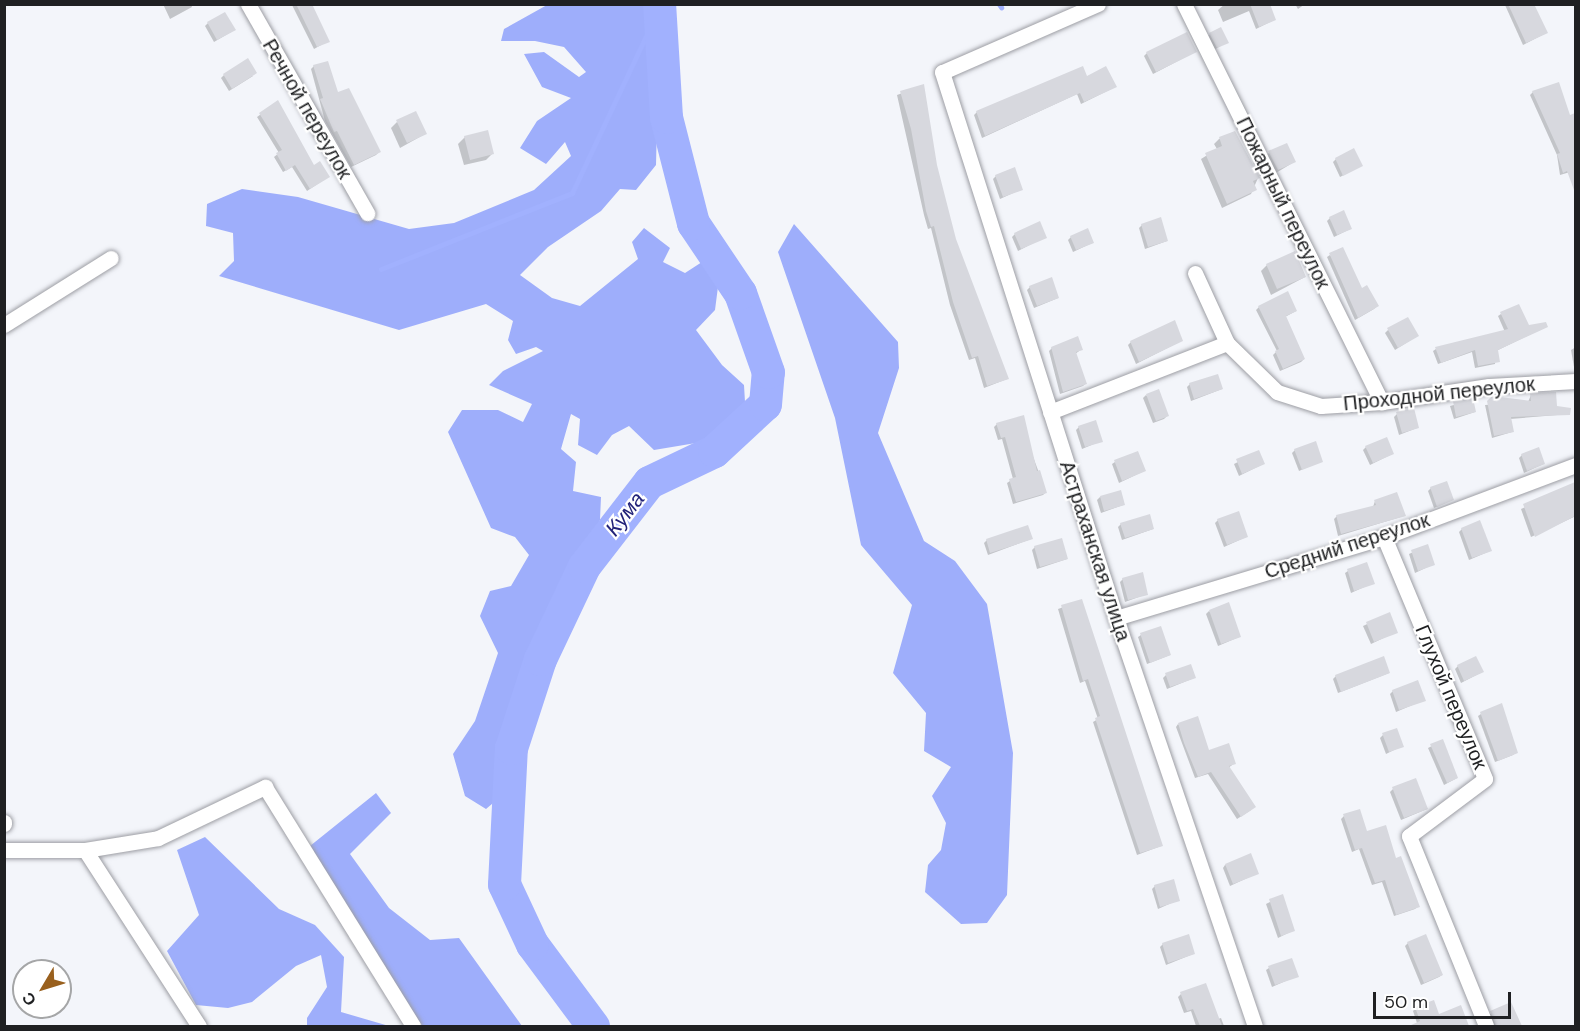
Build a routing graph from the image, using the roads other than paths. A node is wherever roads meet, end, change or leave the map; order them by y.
1 (248, 4) edge
2 (1098, 4) edge
3 (1184, 4) edge
4 (367, 213) dead end
5 (111, 258) dead end
6 (1195, 273) dead end
7 (4, 325) edge
8 (1227, 344) junction
9 (1575, 381) edge
10 (1382, 402) junction
11 (1050, 412) junction
12 (1575, 465) edge
13 (1384, 537) junction
14 (1116, 618) junction
15 (4, 850) edge
16 (86, 850) junction
17 (199, 1026) edge
18 (413, 1026) edge
19 (1255, 1026) edge
20 (1486, 1026) edge

1 - 4 street, Речной переулок
2 - 11 street, Астраханская улица
3 - 10 street, Пожарный переулок
5 - 7 street
6 - 8 street
8 - 10 street, Проходной переулок
8 - 11 street
9 - 10 street, Проходной переулок
11 - 14 street, Астраханская улица
12 - 13 street, Средний переулок
13 - 14 street, Средний переулок
13 - 20 street, Глухой переулок
14 - 19 street, Астраханская улица
15 - 16 street
16 - 17 street
16 - 18 street

